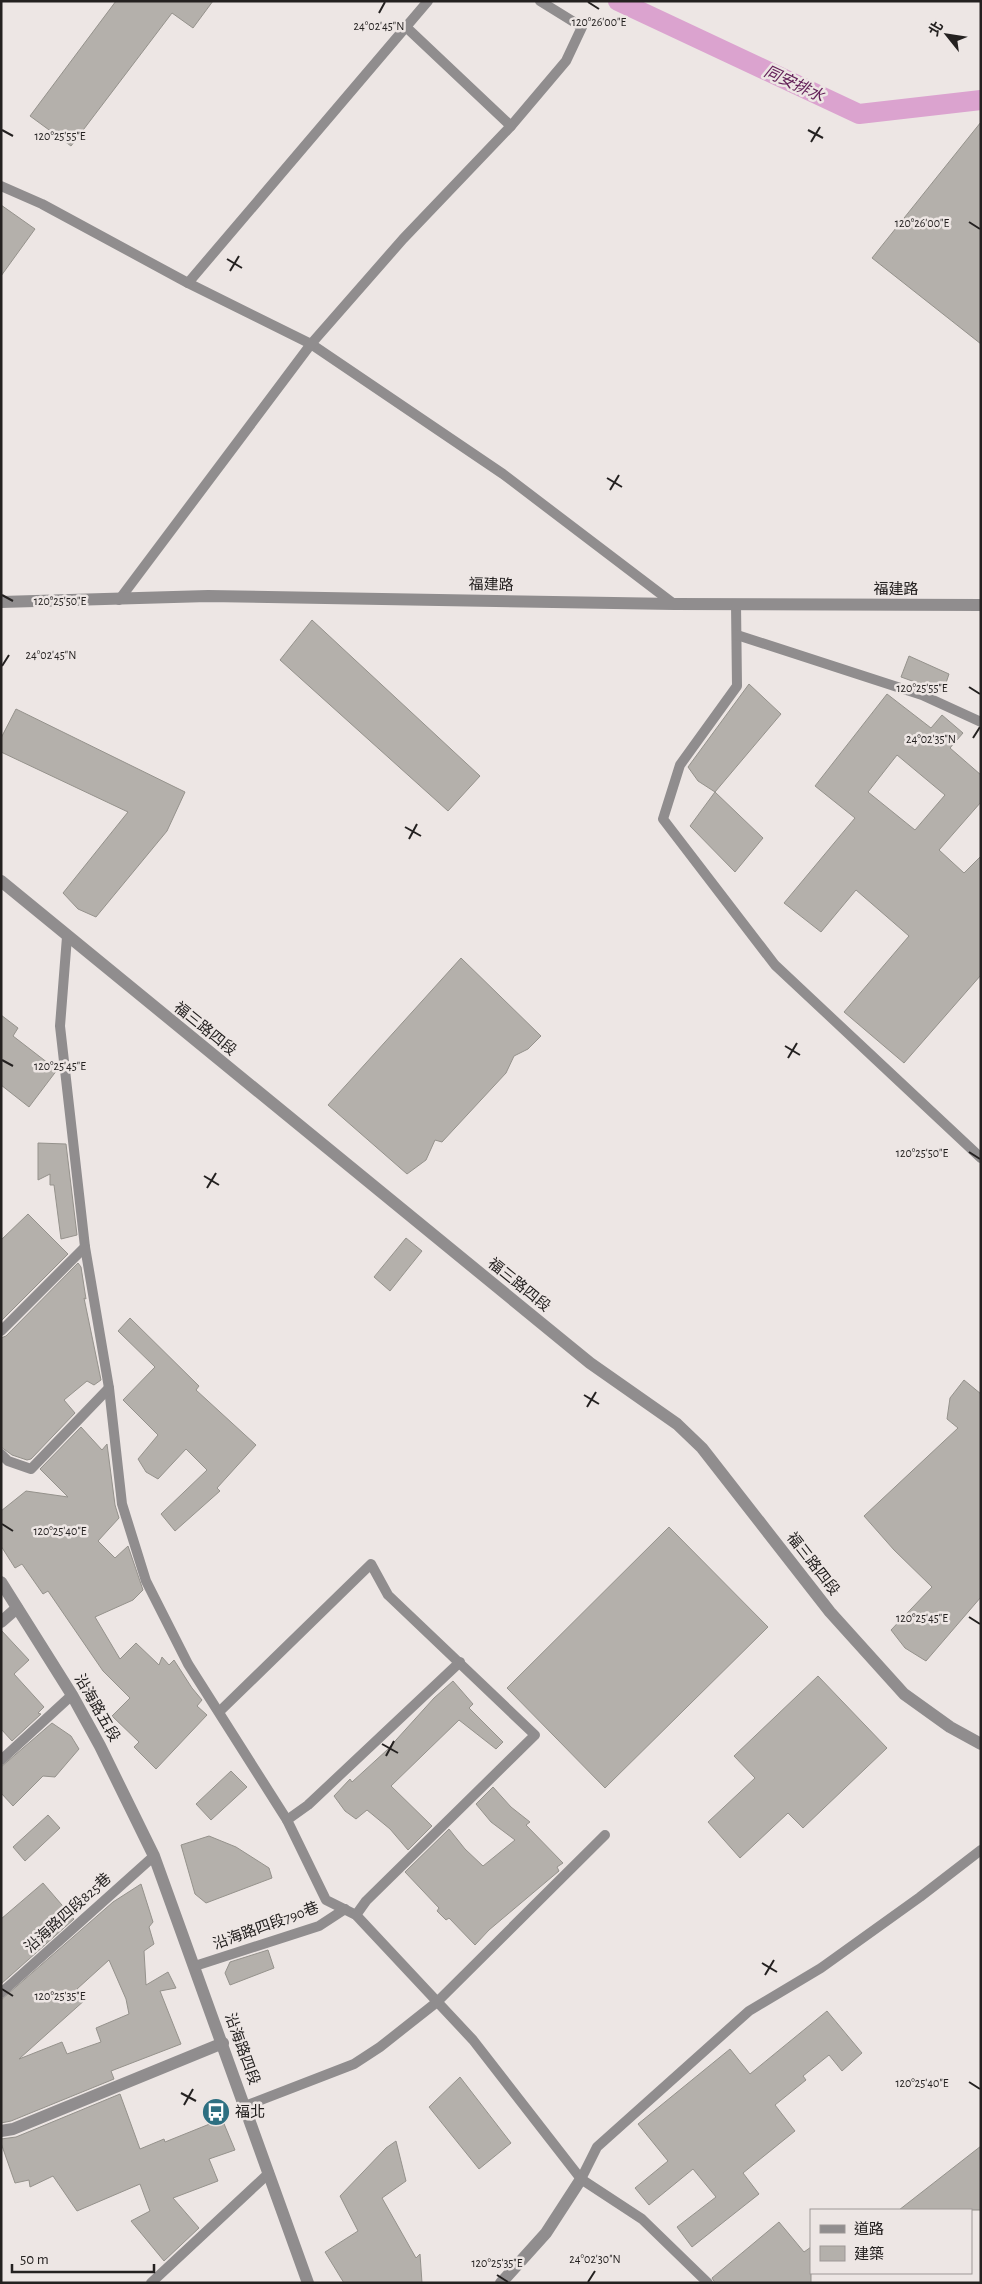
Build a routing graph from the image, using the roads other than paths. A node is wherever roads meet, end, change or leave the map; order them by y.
1 (428, 1) edge
2 (540, 1) edge
3 (406, 27) junction
4 (511, 126) junction
5 (1, 186) edge
6 (188, 283) junction
7 (311, 344) junction
8 (119, 600) junction
9 (1, 602) edge
10 (674, 604) junction
11 (736, 604) junction
12 (981, 605) edge
13 (737, 635) junction
14 (981, 722) edge
15 (1, 882) edge
16 (67, 936) junction
17 (981, 1158) edge
18 (85, 1247) junction
19 (1, 1331) edge
20 (109, 1388) junction
21 (1, 1454) edge
22 (1, 1582) edge
23 (17, 1608) junction
24 (1, 1622) edge
25 (460, 1662) junction
26 (72, 1695) junction
27 (220, 1712) junction
28 (981, 1744) edge
29 (1, 1760) edge
30 (286, 1820) junction
31 (605, 1834) dead end
32 (981, 1850) edge
33 (154, 1856) junction
34 (345, 1909) junction
35 (356, 1915) junction
36 (195, 1966) junction
37 (1, 1993) edge
38 (437, 2002) junction
39 (223, 2043) junction
40 (245, 2106) junction
41 (1, 2131) edge
42 (269, 2173) junction
43 (581, 2178) junction
44 (151, 2283) edge
45 (308, 2283) edge
46 (501, 2283) edge
47 (708, 2283) edge

1 - 3 lane
2 - 4 lane
3 - 4 lane
3 - 6 lane
4 - 7 lane
5 - 6 lane
6 - 7 lane
7 - 8 lane
7 - 10 lane
8 - 9 street, 福建路
8 - 10 street, 福建路
10 - 11 street, 福建路
11 - 12 street, 福建路
11 - 13 lane
13 - 14 lane
13 - 17 lane
15 - 16 street, 福三路四段
16 - 18 lane
16 - 28 street, 福三路四段
18 - 19 lane
18 - 20 lane
20 - 21 lane
20 - 27 lane
22 - 23 street, 沿海路五段
23 - 24 street
23 - 26 street, 沿海路五段
25 - 27 lane
25 - 30 lane
25 - 35 lane
26 - 29 lane
26 - 33 street, 沿海路五段
27 - 30 lane
30 - 34 lane
31 - 38 lane
32 - 43 lane
33 - 36 street, 沿海路四段
33 - 37 lane, 沿海路四段825巷
34 - 35 lane
34 - 36 lane, 沿海路四段790巷
35 - 38 lane
36 - 39 street, 沿海路四段
38 - 40 lane
38 - 43 lane
39 - 40 street, 沿海路四段
39 - 41 street
40 - 42 street, 沿海路四段
42 - 44 lane
42 - 45 street, 沿海路四段
43 - 46 street
43 - 47 lane

